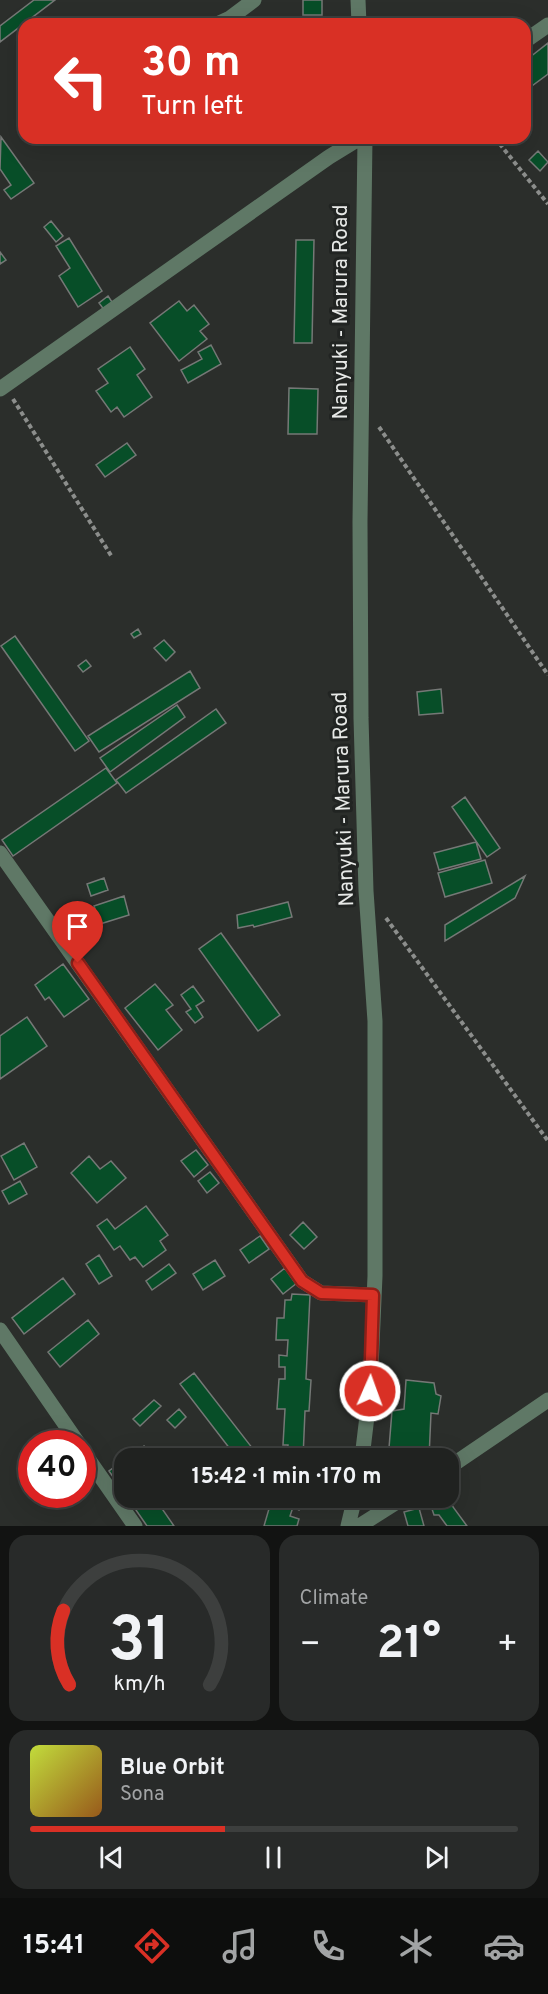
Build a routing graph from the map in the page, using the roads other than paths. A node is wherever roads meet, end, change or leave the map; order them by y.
1 (255, 0) edge
2 (358, 0) edge
3 (230, 18) edge
4 (359, 18) edge
5 (548, 25) edge
6 (531, 37) edge
7 (350, 144) edge
8 (365, 144) edge
9 (2, 384) edge
10 (0, 853) edge
11 (373, 1295) junction
12 (0, 1330) edge
13 (548, 1400) edge
14 (69, 1430) edge
15 (363, 1448) edge
16 (459, 1461) edge
17 (96, 1470) edge
18 (352, 1508) edge
19 (388, 1508) edge
20 (135, 1526) edge
21 (348, 1526) edge
22 (359, 1526) edge

1 - 3 street
2 - 4 street
5 - 6 street
7 - 9 street
8 - 11 street, Nanyuki - Marura Road
10 - 11 street
11 - 15 street, Nanyuki - Marura Road
12 - 14 street
13 - 16 street
17 - 20 street
18 - 21 street
19 - 22 street

